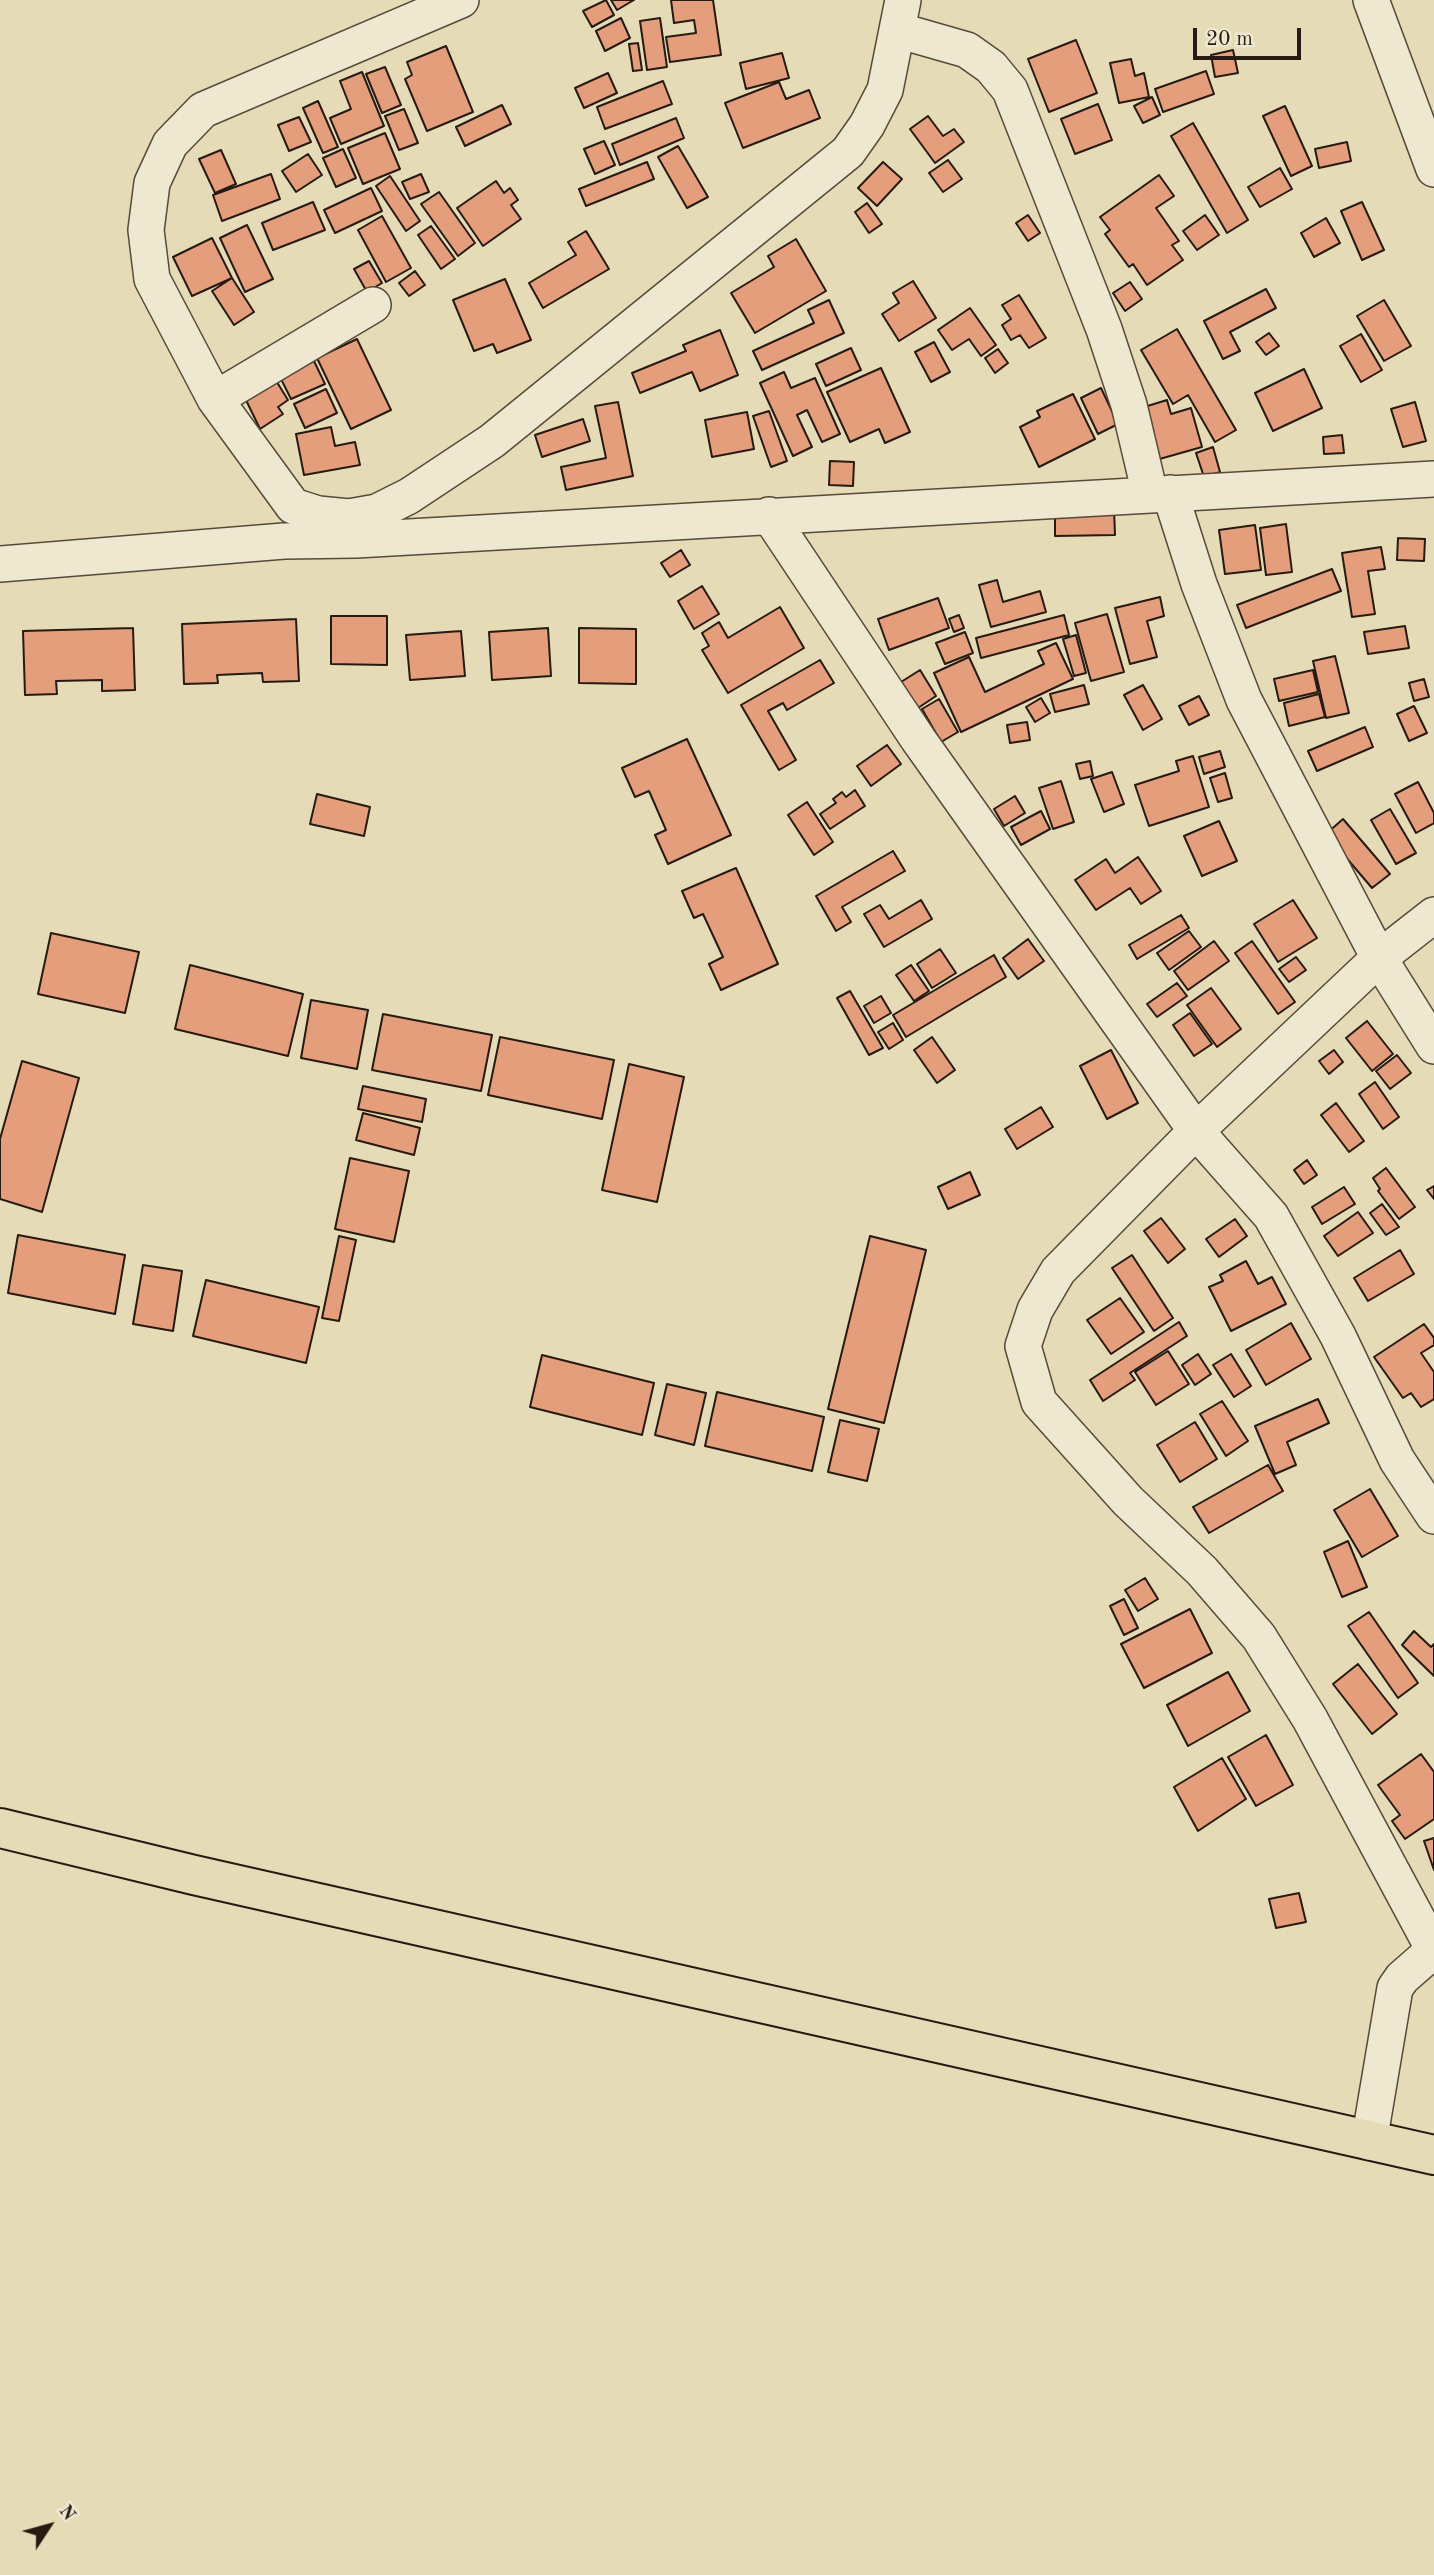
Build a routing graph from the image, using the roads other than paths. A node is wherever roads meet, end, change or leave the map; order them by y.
1 (461, 0) edge
2 (1351, 0) edge
3 (1372, 0) edge
4 (900, 15) edge
5 (1434, 169) edge
6 (373, 305) dead end
7 (215, 399) junction
8 (1434, 479) edge
9 (1160, 494) junction
10 (769, 515) junction
11 (0, 564) edge
12 (1434, 915) edge
13 (1379, 958) junction
14 (1434, 1046) edge
15 (1196, 1131) junction
16 (1434, 1516) edge
17 (0, 1828) edge
18 (1434, 1950) edge
19 (1369, 2142) junction
20 (1434, 2155) edge

1 - 7 street
2 - 3 street
3 - 5 street
4 - 7 street
4 - 9 street
6 - 7 street
8 - 9 street
9 - 10 street
9 - 13 street
10 - 11 street
10 - 15 street
12 - 13 street
13 - 14 street
13 - 15 street
15 - 16 street
15 - 18 street
17 - 19 main road
18 - 19 street
19 - 20 main road

